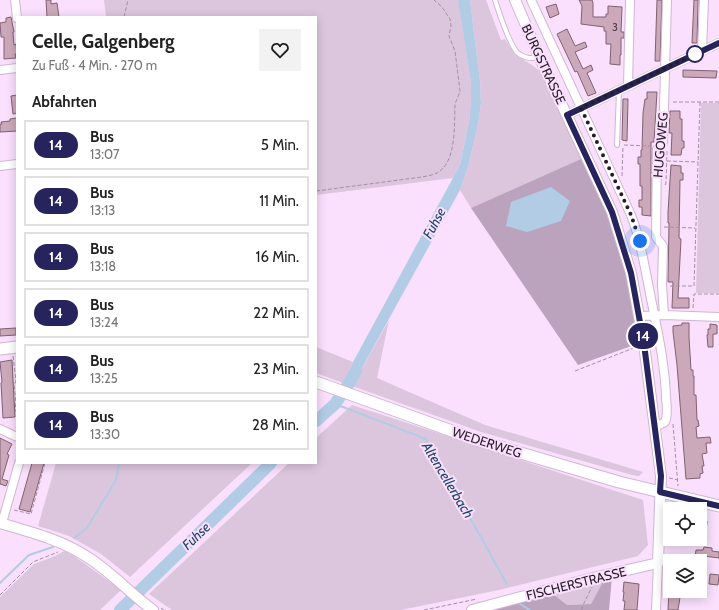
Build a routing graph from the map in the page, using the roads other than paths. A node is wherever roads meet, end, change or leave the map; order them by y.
1 (15, 0) edge
2 (495, 0) edge
3 (515, 0) edge
4 (531, 0) edge
5 (630, 0) edge
6 (668, 0) edge
7 (704, 0) edge
8 (17, 16) edge
9 (719, 43) edge
10 (702, 51) junction
11 (540, 58) junction
12 (16, 68) edge
13 (664, 69) junction
14 (0, 70) edge
15 (628, 86) junction
16 (619, 90) junction
17 (581, 108) junction
18 (567, 115) junction
19 (617, 145) dead end
20 (16, 164) edge
21 (0, 166) edge
22 (655, 315) junction
23 (664, 315) junction
24 (640, 316) junction
25 (719, 317) edge
26 (15, 348) edge
27 (0, 349) edge
28 (317, 382) edge
29 (655, 427) junction
30 (0, 429) edge
31 (16, 437) edge
32 (19, 464) edge
33 (660, 492) junction
34 (719, 506) edge
35 (1, 523) edge
36 (658, 562) junction
37 (153, 610) edge
38 (472, 610) edge
39 (656, 610) edge

1 - 8 street
2 - 11 lane
3 - 11 street, BURGSTRASSE
4 - 17 street, BURGSTRASSE
5 - 15 street
6 - 13 street, HUGOWEG
7 - 10 street
9 - 10 street
10 - 13 street
11 - 18 street, BURGSTRASSE
12 - 14 street
13 - 15 street
13 - 23 street, HUGOWEG
15 - 16 street
16 - 17 street
16 - 19 lane
17 - 18 street
17 - 22 street, BURGSTRASSE
18 - 24 street, BURGSTRASSE
20 - 21 street
22 - 23 street
22 - 24 street
22 - 29 street, BURGSTRASSE
23 - 25 street
24 - 29 street, BURGSTRASSE
26 - 27 main road
28 - 33 main road, WEDERWEG
29 - 33 street, BURGSTRASSE
30 - 31 street
32 - 35 street
33 - 34 main road, WEDERWEG
33 - 36 street, BURGSTRASSE
35 - 37 street
36 - 38 street, FISCHERSTRASSE
36 - 39 street, BURGSTRASSE

